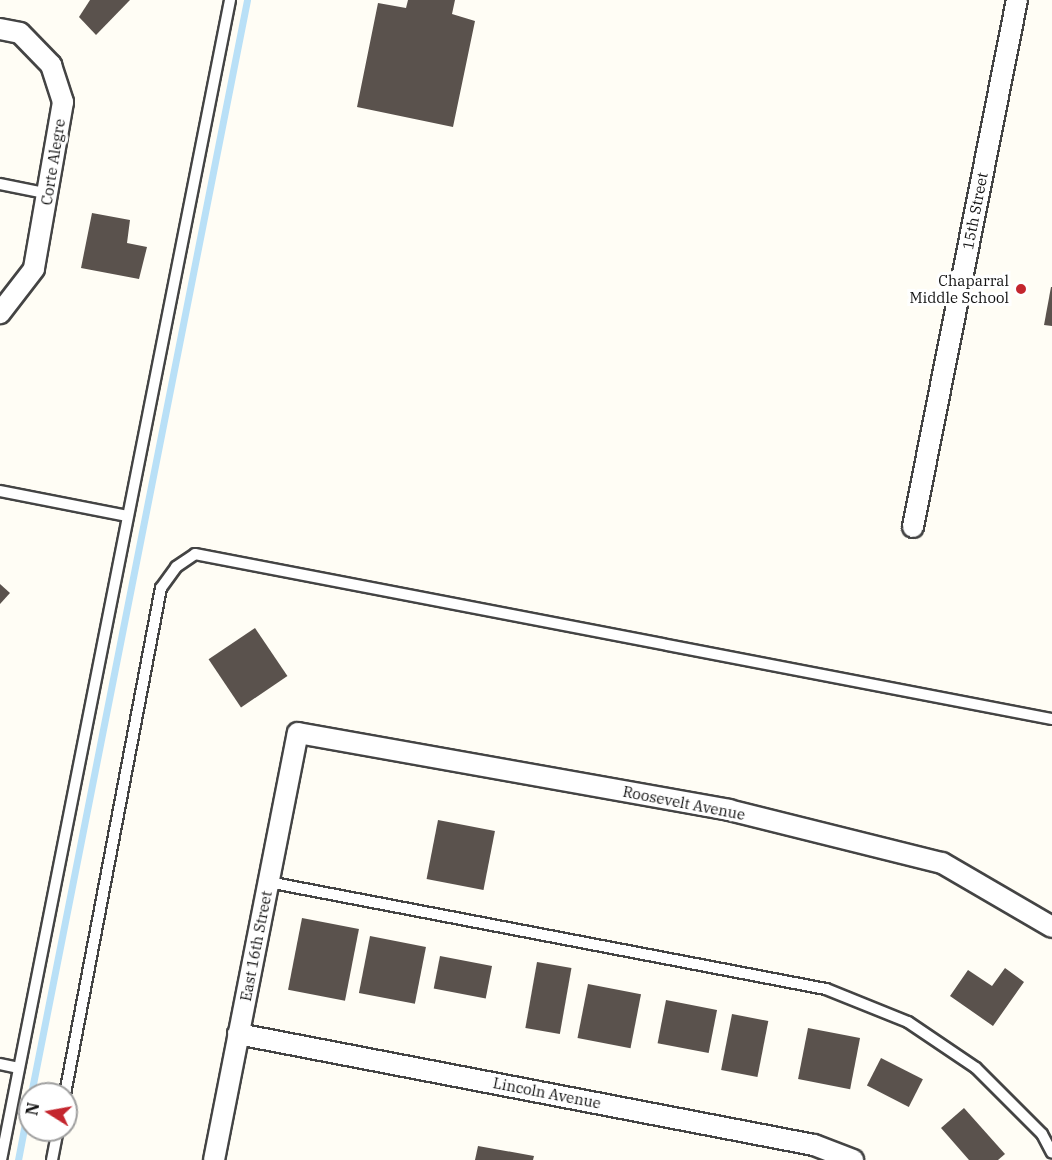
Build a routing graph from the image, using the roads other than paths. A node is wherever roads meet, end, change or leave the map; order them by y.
1 (230, 0) edge
2 (1017, 0) edge
3 (0, 29) edge
4 (0, 184) edge
5 (49, 194) junction
6 (0, 312) edge
7 (0, 491) edge
8 (128, 516) junction
9 (914, 527) dead end
10 (1052, 719) edge
11 (298, 733) joint
12 (268, 882) junction
13 (1052, 927) edge
14 (238, 1034) junction
15 (0, 1064) edge
16 (19, 1068) junction
17 (67, 1082) edge
18 (56, 1142) edge
19 (1052, 1153) edge
20 (1, 1160) edge
21 (52, 1160) edge
22 (214, 1160) edge
23 (853, 1160) edge

1 - 8 lane
2 - 9 street, 15th Street
3 - 5 street, Corte Alegre
4 - 5 lane
5 - 6 street, Corte Alegre
7 - 8 lane
8 - 16 lane
10 - 17 lane
11 - 12 street, East 16th Street
11 - 13 street, Roosevelt Avenue
12 - 14 street, East 16th Street
12 - 19 lane
14 - 22 street, East 16th Street
14 - 23 street, Lincoln Avenue
15 - 16 lane
16 - 20 lane
18 - 21 lane

